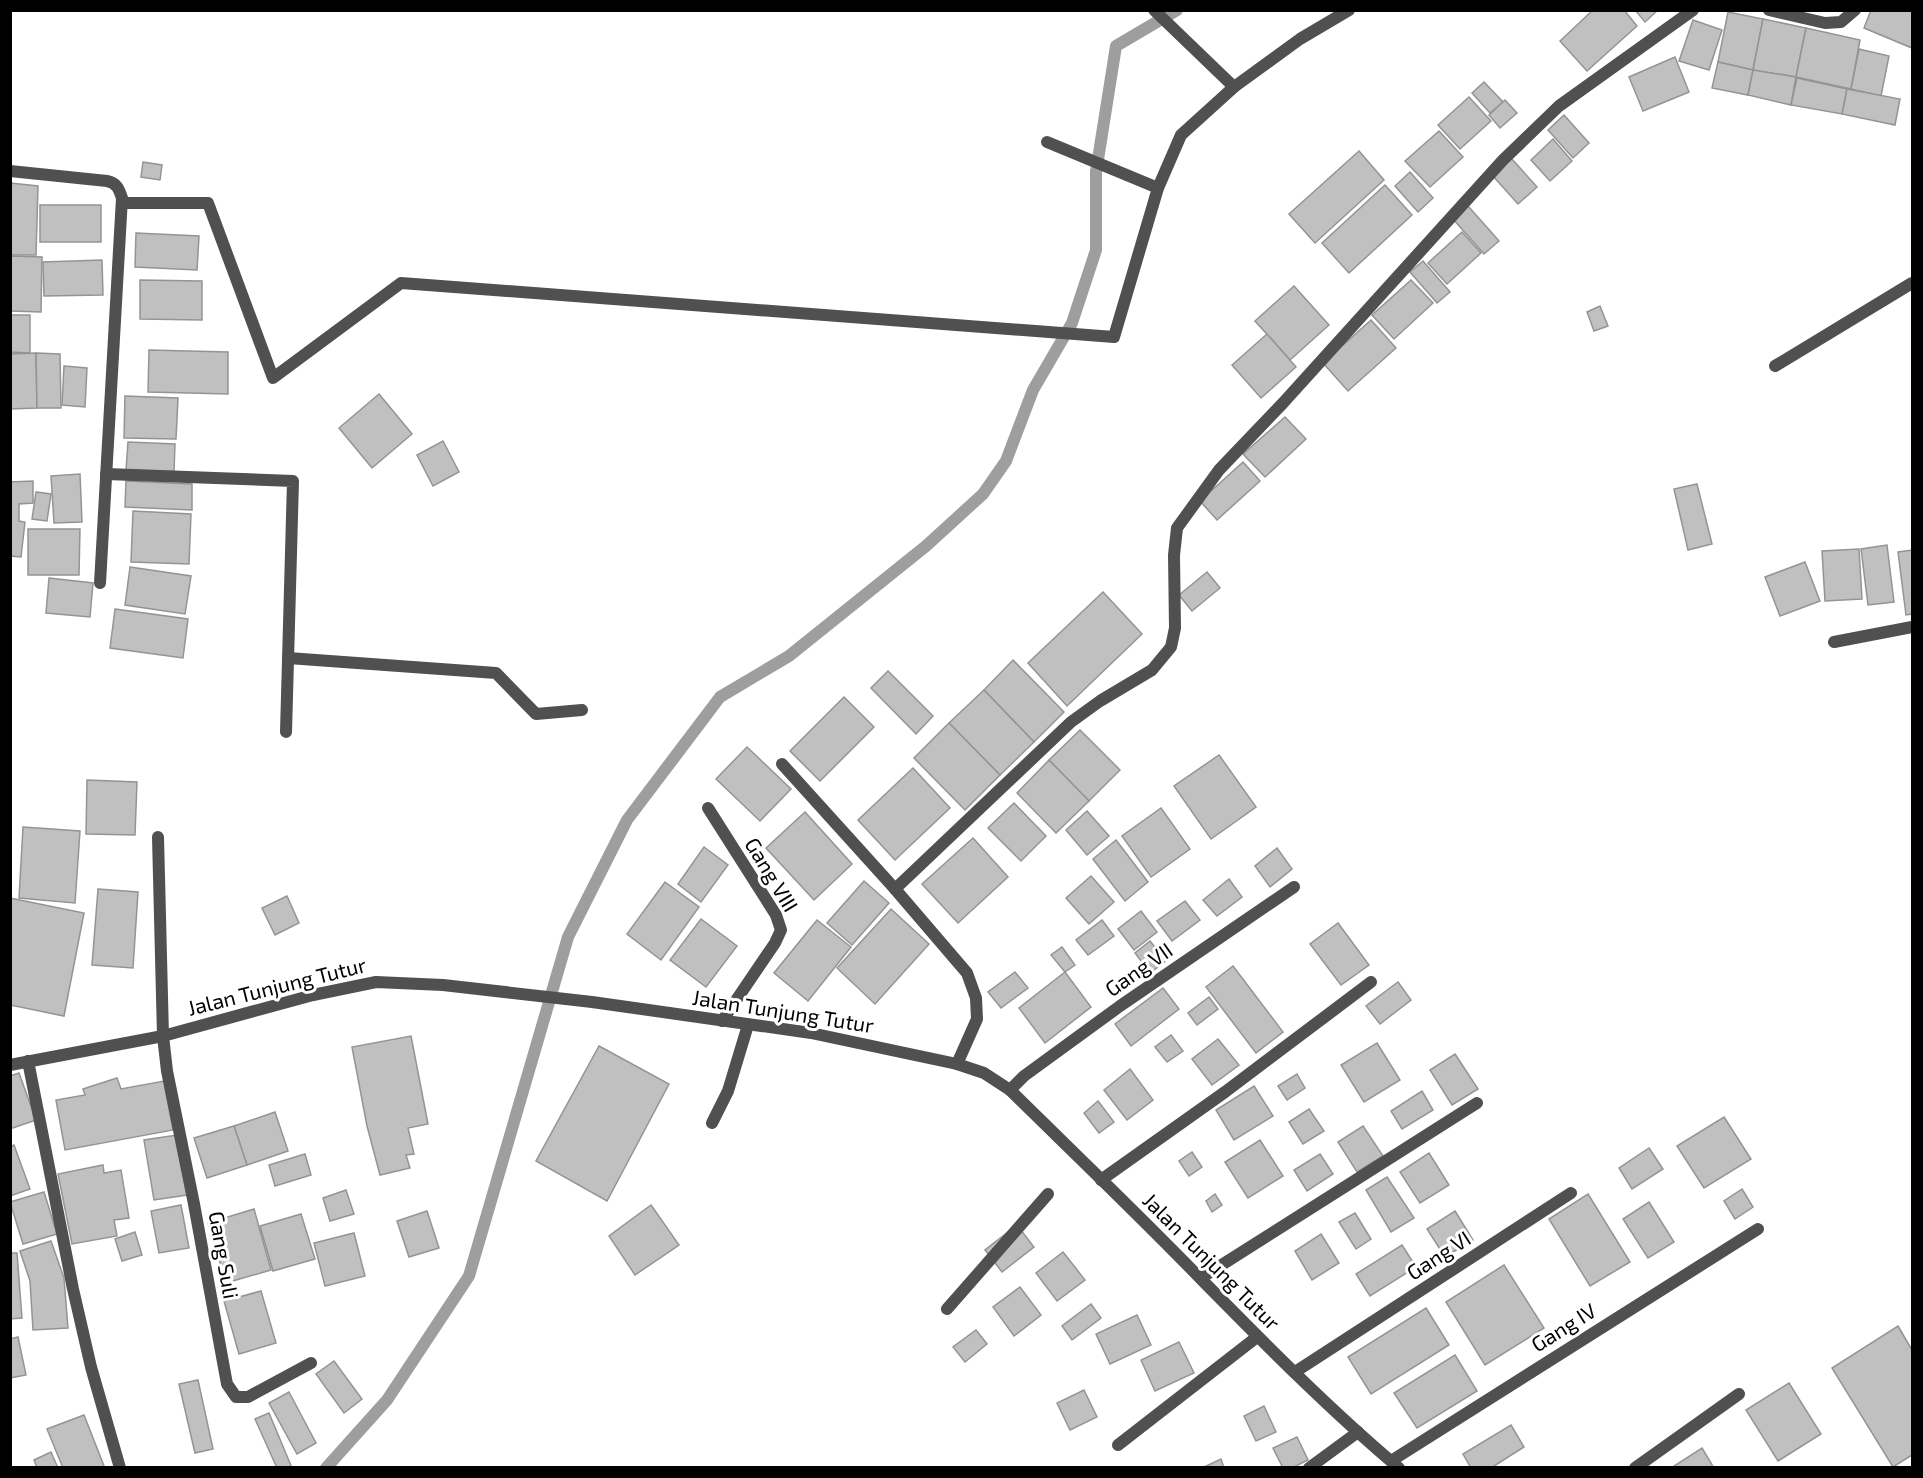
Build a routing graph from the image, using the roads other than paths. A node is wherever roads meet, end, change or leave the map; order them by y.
1 (1154, 10) edge
2 (1349, 10) edge
3 (1693, 10) edge
4 (1769, 10) edge
5 (1855, 10) edge
6 (1234, 87) junction
7 (1047, 142) dead end
8 (10, 171) edge
9 (1158, 188) junction
10 (122, 203) junction
11 (1912, 283) edge
12 (1774, 366) dead end
13 (106, 474) junction
14 (100, 583) dead end
15 (1912, 627) edge
16 (1834, 642) dead end
17 (288, 658) junction
18 (582, 710) dead end
19 (286, 732) dead end
20 (782, 764) dead end
21 (708, 808) dead end
22 (158, 837) dead end
23 (1294, 887) dead end
24 (895, 889) junction
25 (1371, 982) dead end
26 (722, 1022) junction
27 (748, 1025) junction
28 (163, 1036) junction
29 (28, 1061) junction
30 (957, 1064) junction
31 (10, 1065) edge
32 (1010, 1090) junction
33 (1477, 1103) dead end
34 (712, 1123) dead end
35 (1101, 1180) junction
36 (1571, 1193) dead end
37 (1048, 1194) dead end
38 (1758, 1229) dead end
39 (1201, 1278) junction
40 (947, 1309) dead end
41 (1257, 1337) junction
42 (311, 1363) dead end
43 (1294, 1372) junction
44 (1739, 1394) dead end
45 (1358, 1432) junction
46 (1118, 1445) dead end
47 (1395, 1464) edge
48 (120, 1467) edge
49 (1309, 1467) edge
50 (1635, 1467) edge

1 - 6 street
2 - 6 street
3 - 24 street
4 - 5 street
6 - 9 street
7 - 9 street
8 - 10 street
9 - 10 street
10 - 13 street
11 - 12 street
13 - 14 street
13 - 17 street
15 - 16 street
17 - 18 street
17 - 19 street
20 - 24 street
21 - 26 street, Gang VIII
22 - 28 street
23 - 32 street, Gang VII
24 - 30 street
25 - 35 street
26 - 27 street, Jalan Tunjung Tutur
26 - 28 street, Jalan Tunjung Tutur
27 - 30 street, Jalan Tunjung Tutur
27 - 34 street
28 - 29 street, Jalan Tunjung Tutur
28 - 42 street, Gang Suli
29 - 31 street, Jalan Tunjung Tutur
29 - 48 street
30 - 32 street, Jalan Tunjung Tutur
32 - 35 street, Jalan Tunjung Tutur
33 - 39 street
35 - 39 street, Jalan Tunjung Tutur
36 - 43 street, Gang VI
37 - 40 street
38 - 47 street, Gang IV
39 - 41 street, Jalan Tunjung Tutur
41 - 43 street, Jalan Tunjung Tutur
41 - 46 street
43 - 45 street, Jalan Tunjung Tutur
44 - 50 street
45 - 47 street, Jalan Tunjung Tutur
45 - 49 street

